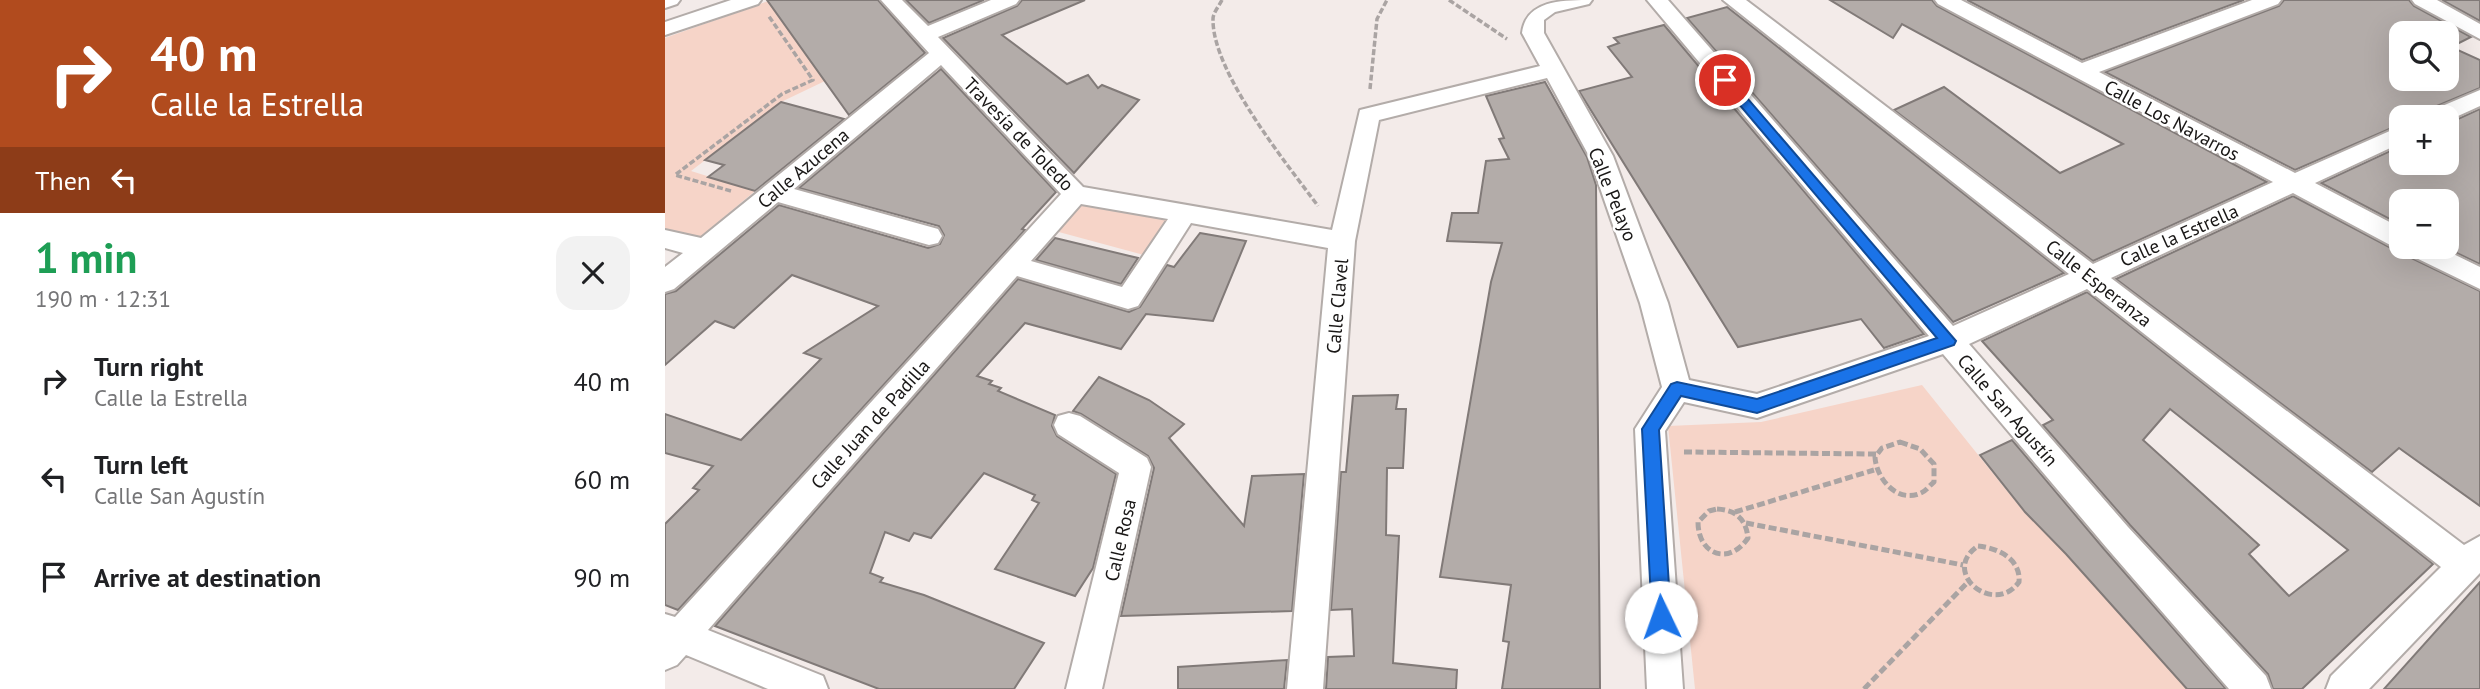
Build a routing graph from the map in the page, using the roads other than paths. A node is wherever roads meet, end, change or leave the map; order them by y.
1 (670, 0) edge
2 (751, 0) edge
3 (891, 0) edge
4 (1009, 0) edge
5 (1582, 0) edge
6 (1657, 0) edge
7 (1733, 0) edge
8 (1945, 0) edge
9 (2271, 0) edge
10 (2421, 0) edge
11 (665, 2) edge
12 (2236, 5) edge
13 (665, 29) edge
14 (2480, 33) edge
15 (924, 35) junction
16 (941, 54) junction
17 (1553, 70) junction
18 (2080, 71) junction
19 (2480, 97) edge
20 (2459, 107) edge
21 (2389, 140) edge
22 (2295, 184) junction
23 (1075, 194) junction
24 (769, 196) junction
25 (1185, 213) junction
26 (2389, 233) edge
27 (929, 236) dead end
28 (665, 239) edge
29 (1342, 241) junction
30 (705, 249) junction
31 (2441, 259) edge
32 (1011, 265) junction
33 (2089, 275) junction
34 (2480, 279) edge
35 (665, 282) edge
36 (1948, 341) junction
37 (1677, 389) junction
38 (1069, 425) dead end
39 (2472, 559) edge
40 (670, 639) edge
41 (810, 689) edge
42 (1084, 689) edge
43 (1305, 689) edge
44 (1665, 689) edge
45 (2253, 689) edge
46 (2344, 689) edge

1 - 11 street
2 - 13 street
3 - 15 street, Travesía de Toledo
4 - 15 street
5 - 17 street, Calle Pelayo
6 - 36 street, Calle San Agustín
7 - 33 street, Calle Esperanza
8 - 18 street, Calle Los Navarros
9 - 12 street
10 - 14 street
12 - 18 street
15 - 16 street, Travesía de Toledo
16 - 23 street, Travesía de Toledo
16 - 24 street, Calle Azucena
17 - 29 street, Calle Clavel
17 - 37 street, Calle Pelayo
18 - 22 street, Calle Los Navarros
19 - 20 street
21 - 22 street, Calle la Estrella
22 - 26 street, Calle Los Navarros
22 - 33 street, Calle la Estrella
23 - 25 street, Travesía de Toledo
23 - 32 street, Calle Juan de Padilla
24 - 27 street
24 - 30 street, Calle Azucena
25 - 29 street, Travesía de Toledo
25 - 32 street
28 - 30 street
29 - 43 street, Calle Clavel
30 - 35 street, Calle Azucena
31 - 34 street
32 - 40 street, Calle Juan de Padilla
33 - 36 street, Calle la Estrella
33 - 39 street, Calle Esperanza
36 - 37 street, Calle la Estrella
36 - 45 street, Calle San Agustín
37 - 44 street
38 - 42 street, Calle Rosa
39 - 46 street
40 - 41 street

